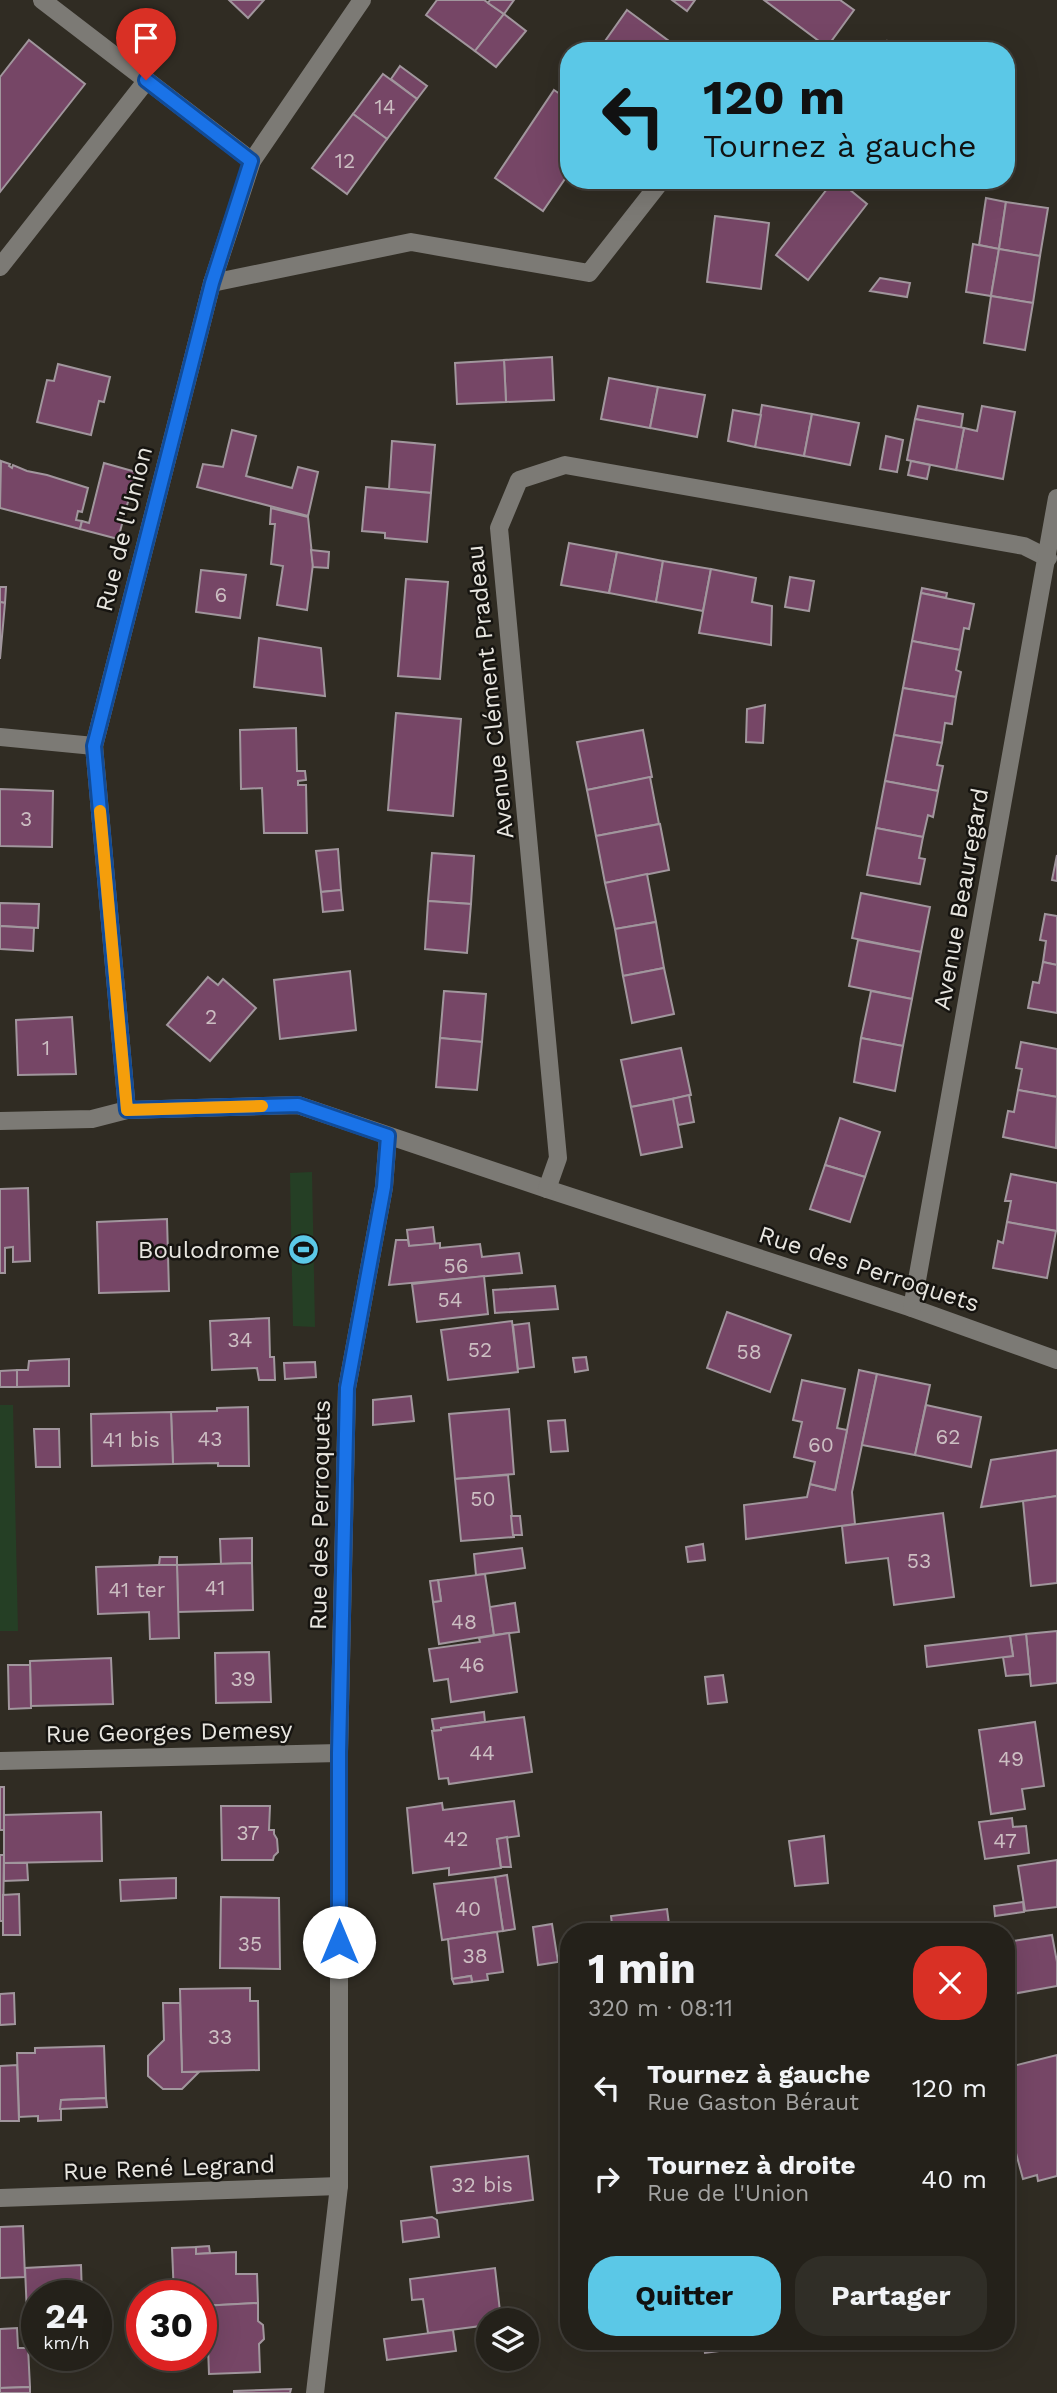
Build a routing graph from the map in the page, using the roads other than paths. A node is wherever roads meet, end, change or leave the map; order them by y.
1 (42, 0) edge
2 (362, 0) edge
3 (146, 80) junction
4 (251, 161) junction
5 (655, 189) edge
6 (0, 267) edge
7 (212, 283) junction
8 (1057, 498) edge
9 (1048, 558) junction
10 (0, 737) edge
11 (94, 746) junction
12 (127, 1110) junction
13 (0, 1121) edge
14 (388, 1136) junction
15 (547, 1189) junction
16 (912, 1308) junction
17 (1057, 1360) edge
18 (339, 1753) junction
19 (0, 1761) edge
20 (340, 2186) junction
21 (0, 2198) edge
22 (316, 2393) edge

1 - 3 street
2 - 4 street, Rue de l'Union
3 - 4 street
3 - 6 street
4 - 7 street, Rue de l'Union
5 - 7 street
7 - 11 street, Rue de l'Union
8 - 9 street, Avenue Beauregard
9 - 15 street, Avenue Clément Pradeau
9 - 16 street, Avenue Beauregard
10 - 11 street
11 - 12 street, Rue de l'Union
12 - 13 street
12 - 14 street
14 - 15 street, Rue des Perroquets
14 - 18 street, Rue des Perroquets
15 - 16 street, Rue des Perroquets
16 - 17 street, Rue des Perroquets
18 - 19 street, Rue Georges Demesy
18 - 20 street, Rue des Perroquets
20 - 21 street, Rue René Legrand
20 - 22 street, Rue des Perroquets

